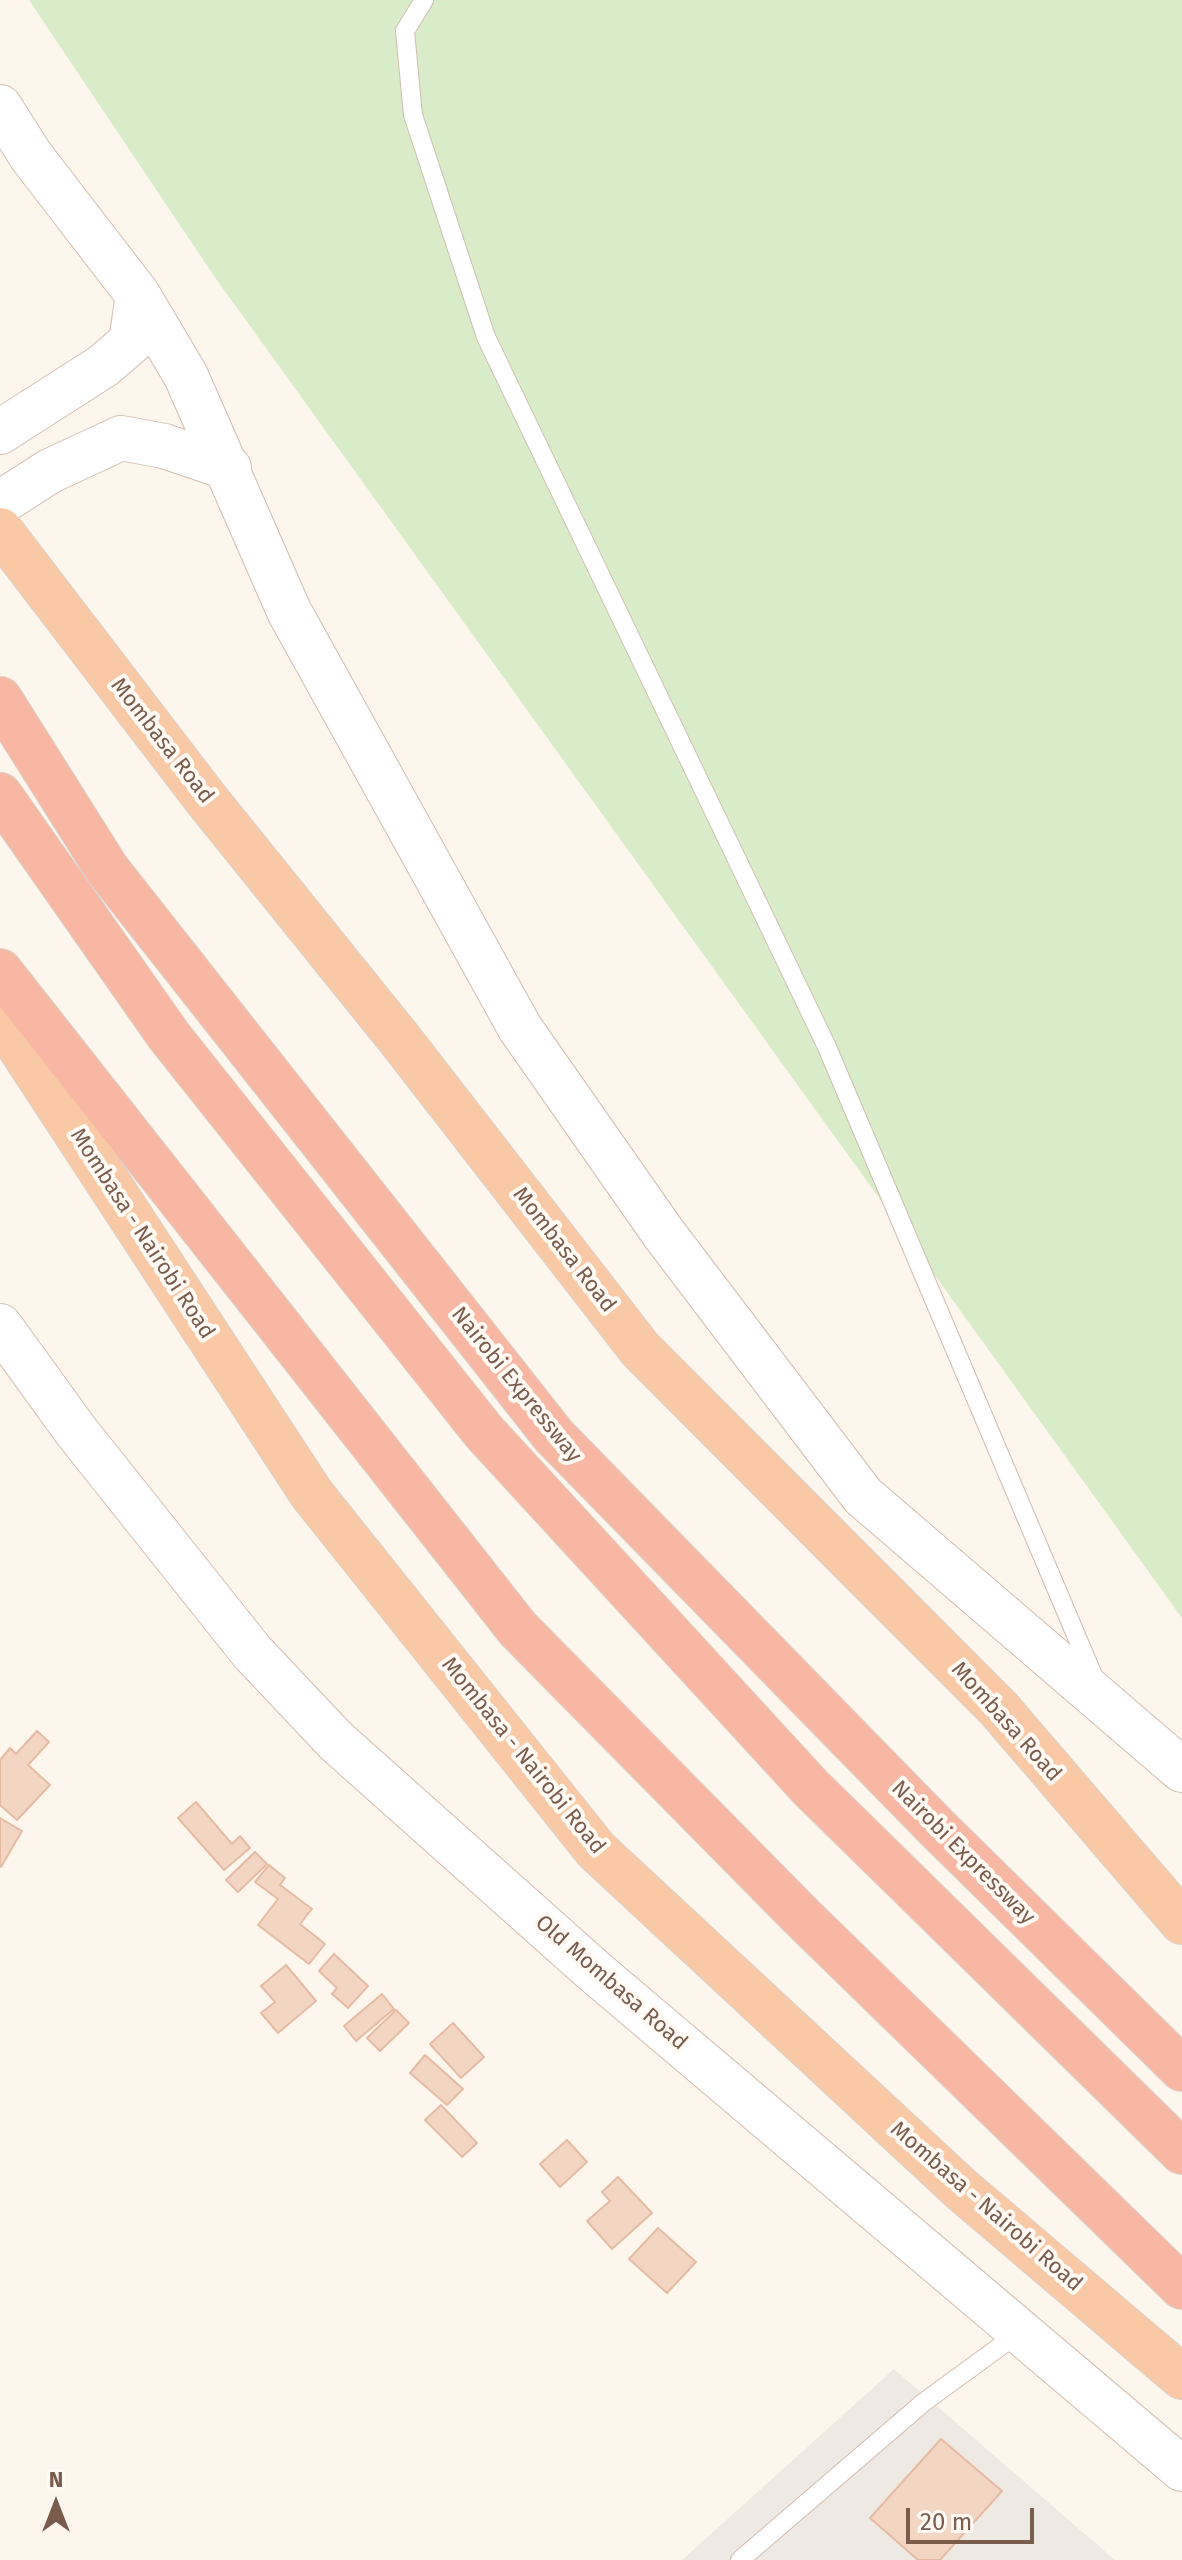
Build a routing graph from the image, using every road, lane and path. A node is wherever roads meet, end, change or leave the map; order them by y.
1 (424, 0) edge
2 (0, 107) edge
3 (138, 295) junction
4 (0, 432) edge
5 (229, 468) junction
6 (0, 503) edge
7 (0, 530) edge
8 (0, 699) edge
9 (0, 795) edge
10 (0, 971) edge
11 (0, 1017) edge
12 (0, 1326) edge
13 (1105, 1703) junction
14 (1182, 1770) edge
15 (1182, 1922) edge
16 (1182, 2069) edge
17 (1182, 2152) edge
18 (1182, 2287) edge
19 (1020, 2332) junction
20 (1182, 2377) edge
21 (1182, 2469) edge
22 (740, 2560) edge

1 - 13 lane
2 - 3 street
3 - 4 street
3 - 5 street
5 - 6 street
5 - 13 street
7 - 15 highway, Mombasa Road
8 - 16 highway, Nairobi Expressway
9 - 17 highway
10 - 18 highway
11 - 20 highway, Mombasa - Nairobi Road
12 - 19 street, Old Mombasa Road
13 - 14 street
19 - 21 street, Old Mombasa Road
19 - 22 lane

